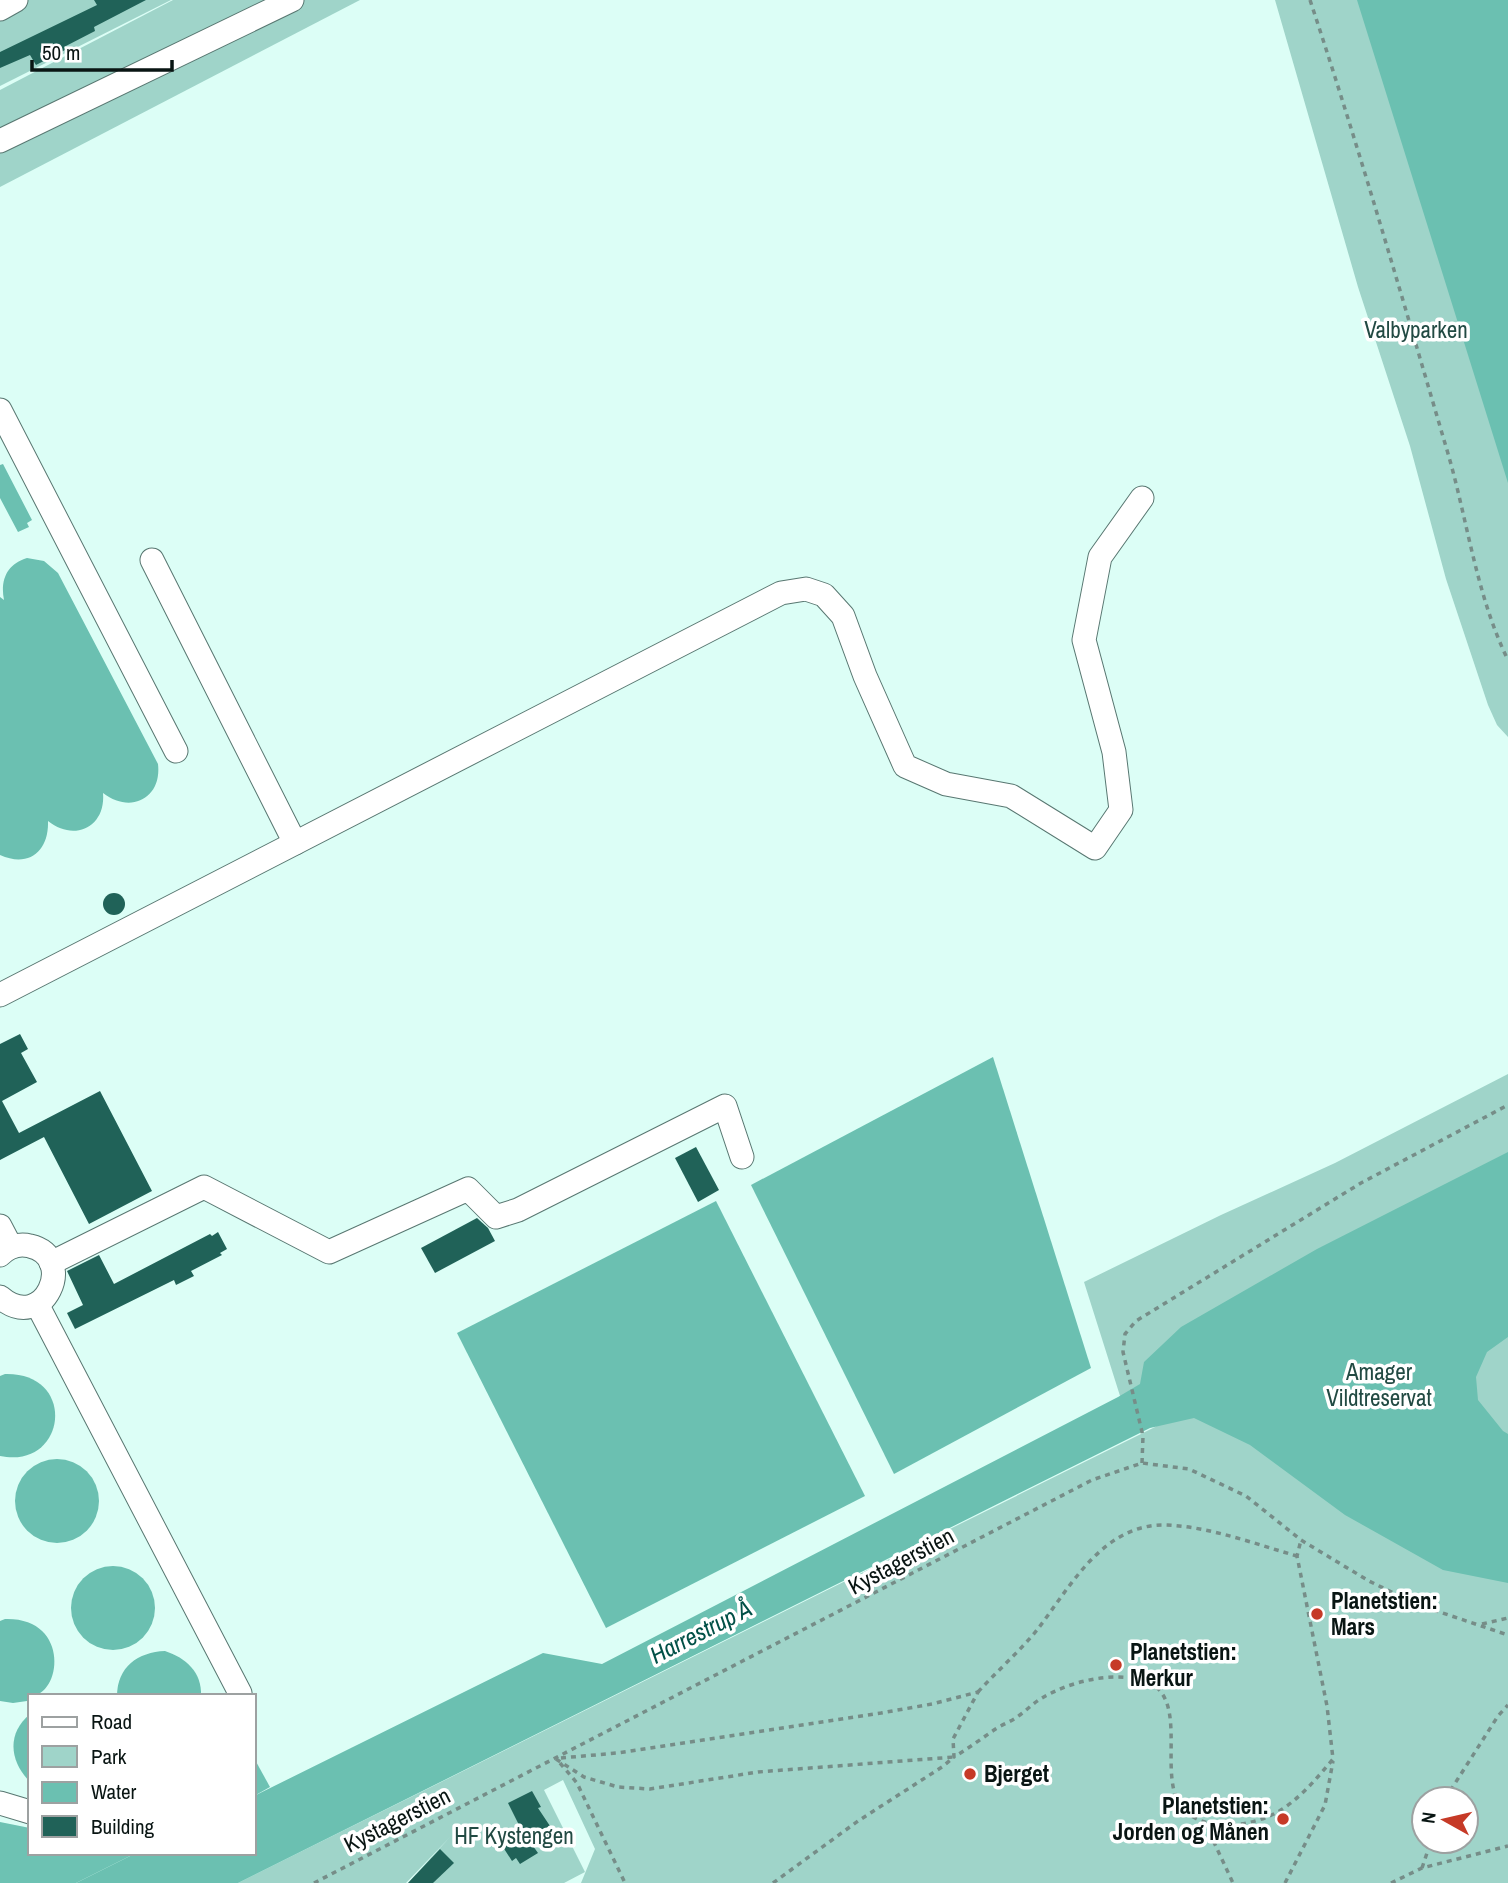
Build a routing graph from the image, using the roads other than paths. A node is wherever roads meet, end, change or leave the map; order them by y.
1 (16, 0) edge
2 (292, 0) edge
3 (0, 9) edge
4 (0, 141) edge
5 (0, 410) edge
6 (1142, 498) dead end
7 (152, 560) dead end
8 (176, 751) dead end
9 (295, 843) junction
10 (0, 995) edge
11 (742, 1157) dead end
12 (0, 1226) edge
13 (5, 1251) edge
14 (51, 1263) junction
15 (0, 1297) edge
16 (37, 1304) junction
17 (239, 1694) edge
18 (0, 1803) edge
19 (28, 1811) edge

1 - 3 lane
2 - 4 lane
5 - 8 lane
6 - 9 lane
7 - 9 lane
9 - 10 lane
11 - 14 lane
12 - 13 lane
13 - 14 lane
14 - 16 lane
15 - 16 lane
16 - 17 lane
18 - 19 lane

